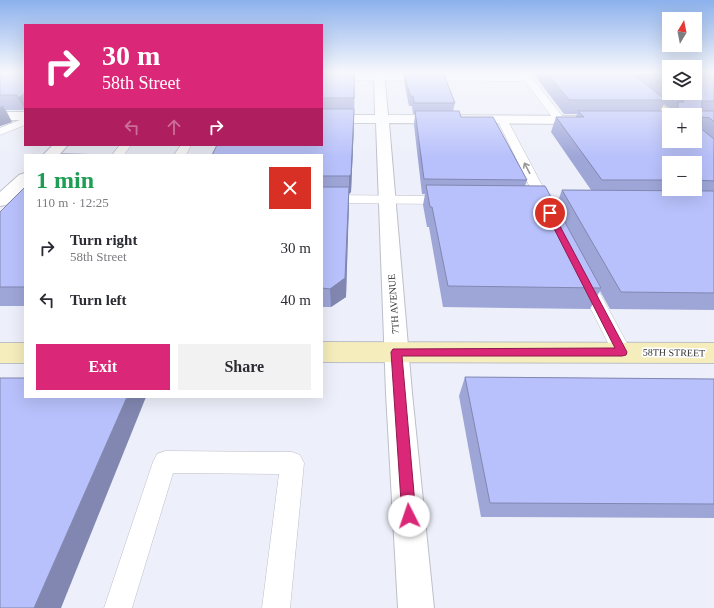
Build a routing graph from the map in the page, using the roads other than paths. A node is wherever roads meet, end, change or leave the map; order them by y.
1 (381, 100) edge
2 (545, 100) edge
3 (652, 100) edge
4 (662, 109) edge
5 (0, 116) edge
6 (24, 116) edge
7 (323, 119) edge
8 (383, 119) junction
9 (502, 119) junction
10 (559, 120) junction
11 (597, 120) edge
12 (24, 121) edge
13 (0, 132) edge
14 (60, 146) edge
15 (125, 146) edge
16 (51, 154) edge
17 (119, 154) edge
18 (24, 179) edge
19 (24, 197) edge
20 (3, 199) edge
21 (323, 199) edge
22 (386, 199) junction
23 (458, 200) edge
24 (528, 200) edge
25 (543, 201) junction
26 (558, 201) dead end
27 (554, 221) edge
28 (579, 269) edge
29 (24, 352) edge
30 (323, 352) edge
31 (396, 352) junction
32 (622, 352) junction
33 (0, 353) edge
34 (714, 353) edge
35 (118, 608) edge
36 (276, 608) edge
37 (416, 608) edge

1 - 8 street, 7TH AVENUE
2 - 10 lane
3 - 4 street
5 - 6 street
7 - 8 street
8 - 9 street
8 - 22 street, 7TH AVENUE
9 - 10 street
25 -> 9 lane
10 - 11 street
12 - 13 lane
14 - 16 street
15 - 17 lane
18 - 20 street
19 - 20 lane
21 - 22 lane
22 - 23 lane
22 - 31 street, 7TH AVENUE
24 - 25 lane
25 - 26 lane
25 - 27 lane
28 - 32 lane
29 - 33 street
30 - 31 street, 58TH STREET
31 - 32 street, 58TH STREET
31 - 37 street, 7TH AVENUE
32 - 34 street, 58TH STREET
35 - 36 lane

